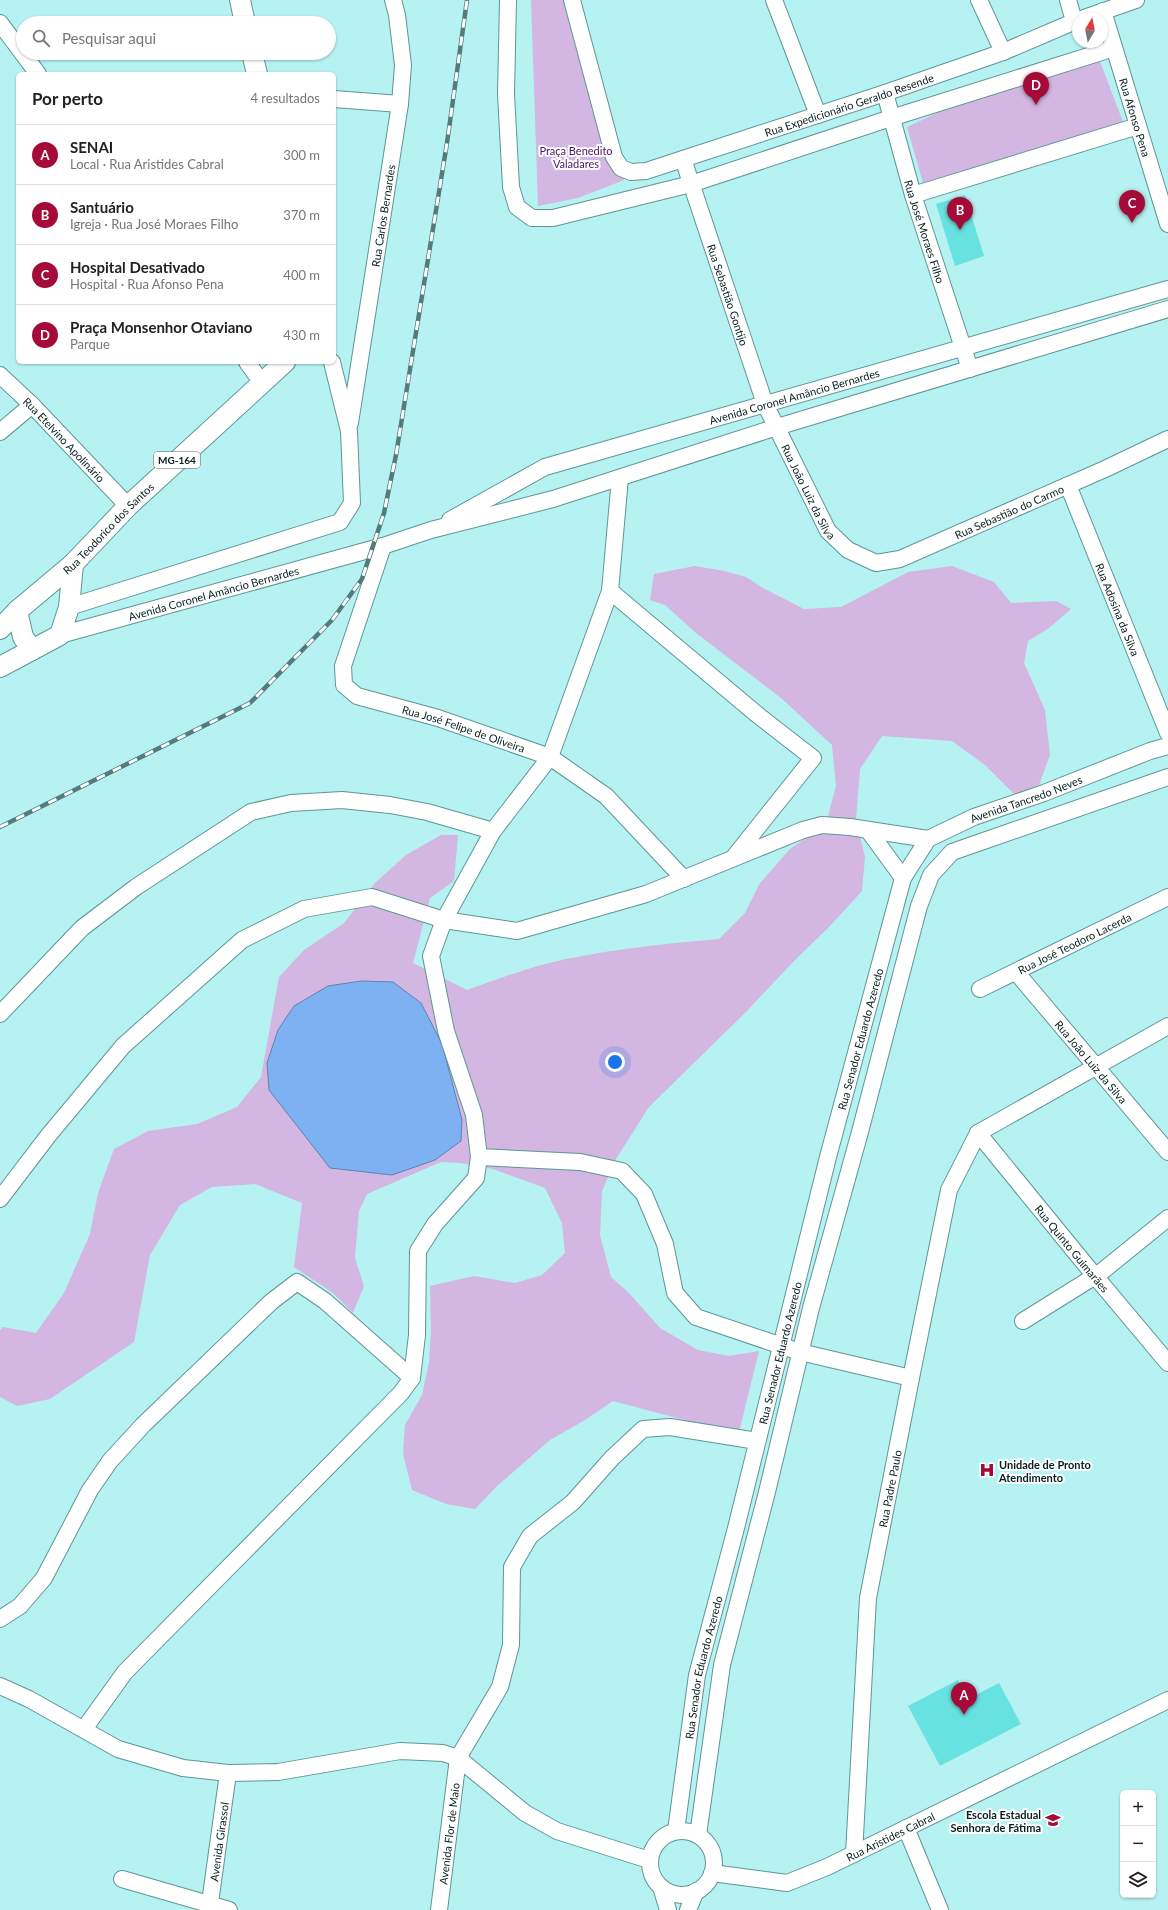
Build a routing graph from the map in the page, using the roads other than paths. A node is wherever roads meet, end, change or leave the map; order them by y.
1 (240, 0) edge
2 (393, 0) edge
3 (508, 0) edge
4 (572, 0) edge
5 (774, 0) edge
6 (979, 0) edge
7 (1068, 0) edge
8 (1136, 0) edge
9 (1075, 12) edge
10 (1103, 12) edge
11 (243, 16) edge
12 (0, 23) edge
13 (1072, 23) edge
14 (1108, 28) edge
15 (16, 44) edge
16 (1114, 48) junction
17 (1003, 52) junction
18 (28, 60) edge
19 (254, 60) edge
20 (37, 72) edge
21 (257, 72) edge
22 (885, 93) junction
23 (336, 99) edge
24 (400, 104) junction
25 (818, 115) junction
26 (891, 118) junction
27 (1138, 126) junction
28 (683, 160) junction
29 (691, 184) junction
30 (913, 195) junction
31 (1168, 224) edge
32 (1168, 289) edge
33 (1168, 309) edge
34 (963, 346) junction
35 (248, 364) edge
36 (283, 364) edge
37 (332, 364) edge
38 (970, 369) junction
39 (0, 375) edge
40 (262, 383) junction
41 (765, 404) junction
42 (32, 405) junction
43 (777, 427) junction
44 (349, 431) junction
45 (0, 432) edge
46 (1168, 440) edge
47 (620, 478) junction
48 (1068, 485) junction
49 (128, 506) junction
50 (431, 530) junction
51 (383, 546) junction
52 (848, 550) joint
53 (73, 564) junction
54 (610, 591) junction
55 (69, 607) junction
56 (17, 611) junction
57 (0, 629) edge
58 (60, 635) junction
59 (32, 650) junction
60 (0, 667) edge
61 (1168, 733) edge
62 (1168, 746) edge
63 (550, 757) junction
64 (1168, 777) edge
65 (868, 830) junction
66 (493, 831) junction
67 (928, 839) junction
68 (733, 858) junction
69 (903, 878) junction
70 (684, 879) junction
71 (1168, 897) edge
72 (444, 920) junction
73 (1016, 972) junction
74 (980, 989) dead end
75 (0, 1014) edge
76 (1168, 1026) edge
77 (1096, 1066) junction
78 (978, 1133) junction
79 (1168, 1152) edge
80 (479, 1157) junction
81 (0, 1199) edge
82 (1168, 1218) edge
83 (1095, 1276) junction
84 (1023, 1321) dead end
85 (780, 1345) junction
86 (800, 1352) junction
87 (1168, 1363) edge
88 (412, 1378) junction
89 (911, 1378) junction
90 (757, 1441) junction
91 (721, 1583) junction
92 (742, 1587) junction
93 (0, 1619) edge
94 (0, 1686) edge
95 (1168, 1700) edge
96 (84, 1729) junction
97 (458, 1758) junction
98 (228, 1773) junction
99 (906, 1828) junction
100 (676, 1831) junction
101 (698, 1835) junction
102 (854, 1854) junction
103 (649, 1860) junction
104 (712, 1873) junction
105 (122, 1879) dead end
106 (661, 1887) junction
107 (696, 1891) junction
108 (209, 1907) edge
109 (229, 1910) edge
110 (439, 1910) edge
111 (668, 1910) edge
112 (688, 1910) edge
113 (940, 1910) edge

1 - 11 main road
2 - 24 street, Rua Carlos Bernardes
3 - 29 street
4 - 28 street, Rua Expedicionário Geraldo Resende
5 - 25 street
6 - 17 street
7 - 9 street
8 - 10 street, Rua Expedicionário Geraldo Resende
12 - 15 street
13 - 17 street, Rua Expedicionário Geraldo Resende
14 - 16 street, Rua Afonso Pena
16 - 26 street
16 - 27 street, Rua Afonso Pena
17 - 22 street, Rua Expedicionário Geraldo Resende
18 - 20 street
19 - 21 main road
22 - 25 street, Rua Expedicionário Geraldo Resende
22 - 26 street, Rua José Moraes Filho
23 - 24 street
24 - 44 street, Rua Carlos Bernardes
25 - 28 street, Rua Expedicionário Geraldo Resende
26 - 29 street
26 - 30 street, Rua José Moraes Filho
27 - 30 street
27 - 31 street, Rua Afonso Pena
28 - 29 street, Rua Sebastião Gontijo
29 - 41 street, Rua Sebastião Gontijo
30 - 34 street, Rua José Moraes Filho
32 - 34 street, Avenida Coronel Amâncio Bernardes
33 - 38 street, Avenida Coronel Amâncio Bernardes
34 - 38 street, Rua José Moraes Filho
34 - 41 street, Avenida Coronel Amâncio Bernardes
35 - 40 street
36 - 40 main road, Rua Teodorico dos Santos / MG-164
37 - 44 street
38 - 43 street, Avenida Coronel Amâncio Bernardes
39 - 42 street, Rua Etelvino Apolinário
40 - 49 main road, Rua Teodorico dos Santos / MG-164
41 - 43 street, Rua Sebastião Gontijo
41 - 50 street, Avenida Coronel Amâncio Bernardes
42 - 45 street
42 - 49 street, Rua Etelvino Apolinário
43 - 47 street, Avenida Coronel Amâncio Bernardes
43 - 52 street, Rua João Luiz da Silva
44 - 55 street
46 - 48 street, Rua Sebastião do Carmo
47 - 50 street, Avenida Coronel Amâncio Bernardes
47 - 54 street
48 - 52 street, Rua Sebastião do Carmo
48 - 61 street, Rua Adosina da Silva
49 - 53 main road, Rua Teodorico dos Santos / MG-164
50 - 51 street, Avenida Coronel Amâncio Bernardes
51 - 58 street, Avenida Coronel Amâncio Bernardes
51 - 63 street, Rua José Felipe de Oliveira
53 - 55 main road
53 - 56 main road, Rua Teodorico dos Santos / MG-164
54 - 63 street
54 - 68 street
55 - 58 main road
56 - 57 main road, Rua Teodorico dos Santos / MG-164
56 - 59 main road
58 - 59 main road, Avenida Coronel Amâncio Bernardes
59 - 60 main road, Avenida Coronel Amâncio Bernardes
62 - 67 street, Avenida Tancredo Neves
63 - 66 street
63 - 70 street, Rua José Felipe de Oliveira
64 - 86 street, Rua Senador Eduardo Azeredo
65 - 67 street
65 - 68 street
65 - 69 street
66 - 72 street
66 - 75 street
67 - 69 street
68 - 70 street
69 - 85 street, Rua Senador Eduardo Azeredo
70 - 72 street
71 - 73 street, Rua José Teodoro Lacerda
72 - 80 street
72 - 81 street
73 - 74 street, Rua José Teodoro Lacerda
73 - 77 street, Rua João Luiz da Silva
76 - 77 street
77 - 78 street
77 - 79 street, Rua João Luiz da Silva
78 - 83 street, Rua Quinto Guimarães
78 - 89 street, Rua Padre Paulo
80 - 85 street
80 - 88 street
82 - 83 street
83 - 84 street
83 - 87 street, Rua Quinto Guimarães
85 - 86 street
85 - 90 street, Rua Senador Eduardo Azeredo
86 - 89 street
86 - 92 street, Rua Senador Eduardo Azeredo
88 - 93 street
88 - 96 street
89 - 102 street, Rua Padre Paulo
90 - 91 street, Rua Senador Eduardo Azeredo
90 - 97 street
91 - 92 street
91 - 100 street, Rua Senador Eduardo Azeredo
92 - 101 street, Rua Senador Eduardo Azeredo
94 - 96 street
95 - 99 street, Rua Aristides Cabral
96 - 98 street
97 - 98 street
97 - 103 street
97 - 110 street, Avenida Flor de Maio
98 - 108 street, Avenida Girassol
99 - 102 street, Rua Aristides Cabral
99 - 113 street
100 - 101 street
100 - 103 street
101 - 104 street
102 - 104 street, Rua Aristides Cabral
103 - 106 street
104 - 107 street
105 - 108 street
106 - 107 street
106 - 111 street
107 - 112 street
108 - 109 street

